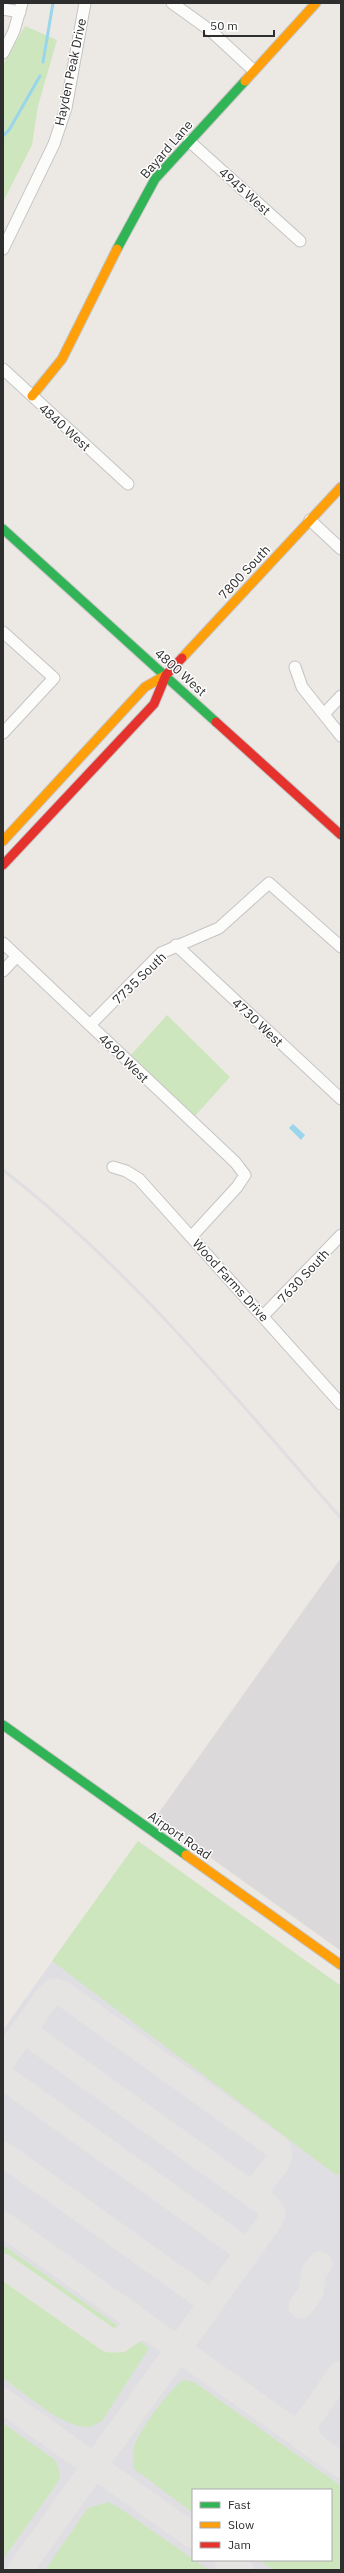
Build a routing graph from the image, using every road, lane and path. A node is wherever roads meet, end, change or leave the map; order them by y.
1 (85, 3) edge
2 (172, 3) edge
3 (316, 3) edge
4 (21, 8) edge
5 (3, 9) edge
6 (3, 53) edge
7 (253, 70) junction
8 (189, 140) junction
9 (300, 241) dead end
10 (3, 249) edge
11 (3, 369) edge
12 (32, 396) junction
13 (128, 484) dead end
14 (341, 487) edge
15 (310, 520) junction
16 (3, 529) edge
17 (341, 549) edge
18 (3, 632) edge
19 (295, 667) dead end
20 (166, 675) junction
21 (341, 696) edge
22 (324, 714) junction
23 (3, 733) edge
24 (341, 736) edge
25 (341, 835) edge
26 (3, 841) edge
27 (3, 865) edge
28 (3, 943) edge
29 (176, 945) junction
30 (341, 946) edge
31 (17, 956) junction
32 (3, 971) edge
33 (91, 1024) junction
34 (341, 1099) edge
35 (113, 1167) dead end
36 (341, 1235) edge
37 (192, 1236) junction
38 (263, 1316) junction
39 (341, 1403) edge
40 (3, 1725) edge
41 (341, 1965) edge

1 - 10 street, Hayden Peak Drive
2 - 7 street
3 - 7 street, Bayard Lane
4 - 5 street
4 - 6 street
7 - 8 street, Bayard Lane
8 - 9 street, 4945 West
8 - 12 street, Bayard Lane
11 - 12 street, 4840 West
12 - 13 street, 4840 West
14 - 15 street, 7800 South
15 - 17 street
15 - 20 street, 7800 South
16 - 20 street, 4800 West
18 - 23 street
19 - 22 street
20 - 25 street, 4800 West
20 - 26 street, 7800 South
20 - 27 street, 7800 South
21 - 22 street
22 - 24 street
28 - 31 street, 4690 West
29 - 30 street, 7735 South
29 - 33 street, 7735 South
29 - 34 street, 4730 West
31 - 32 street
31 - 33 street, 4690 West
33 - 37 street, 4690 West
35 - 37 street, Wood Farms Drive
36 - 38 street, 7630 South
37 - 38 street, Wood Farms Drive
38 - 39 street, Wood Farms Drive
40 - 41 street, Airport Road

